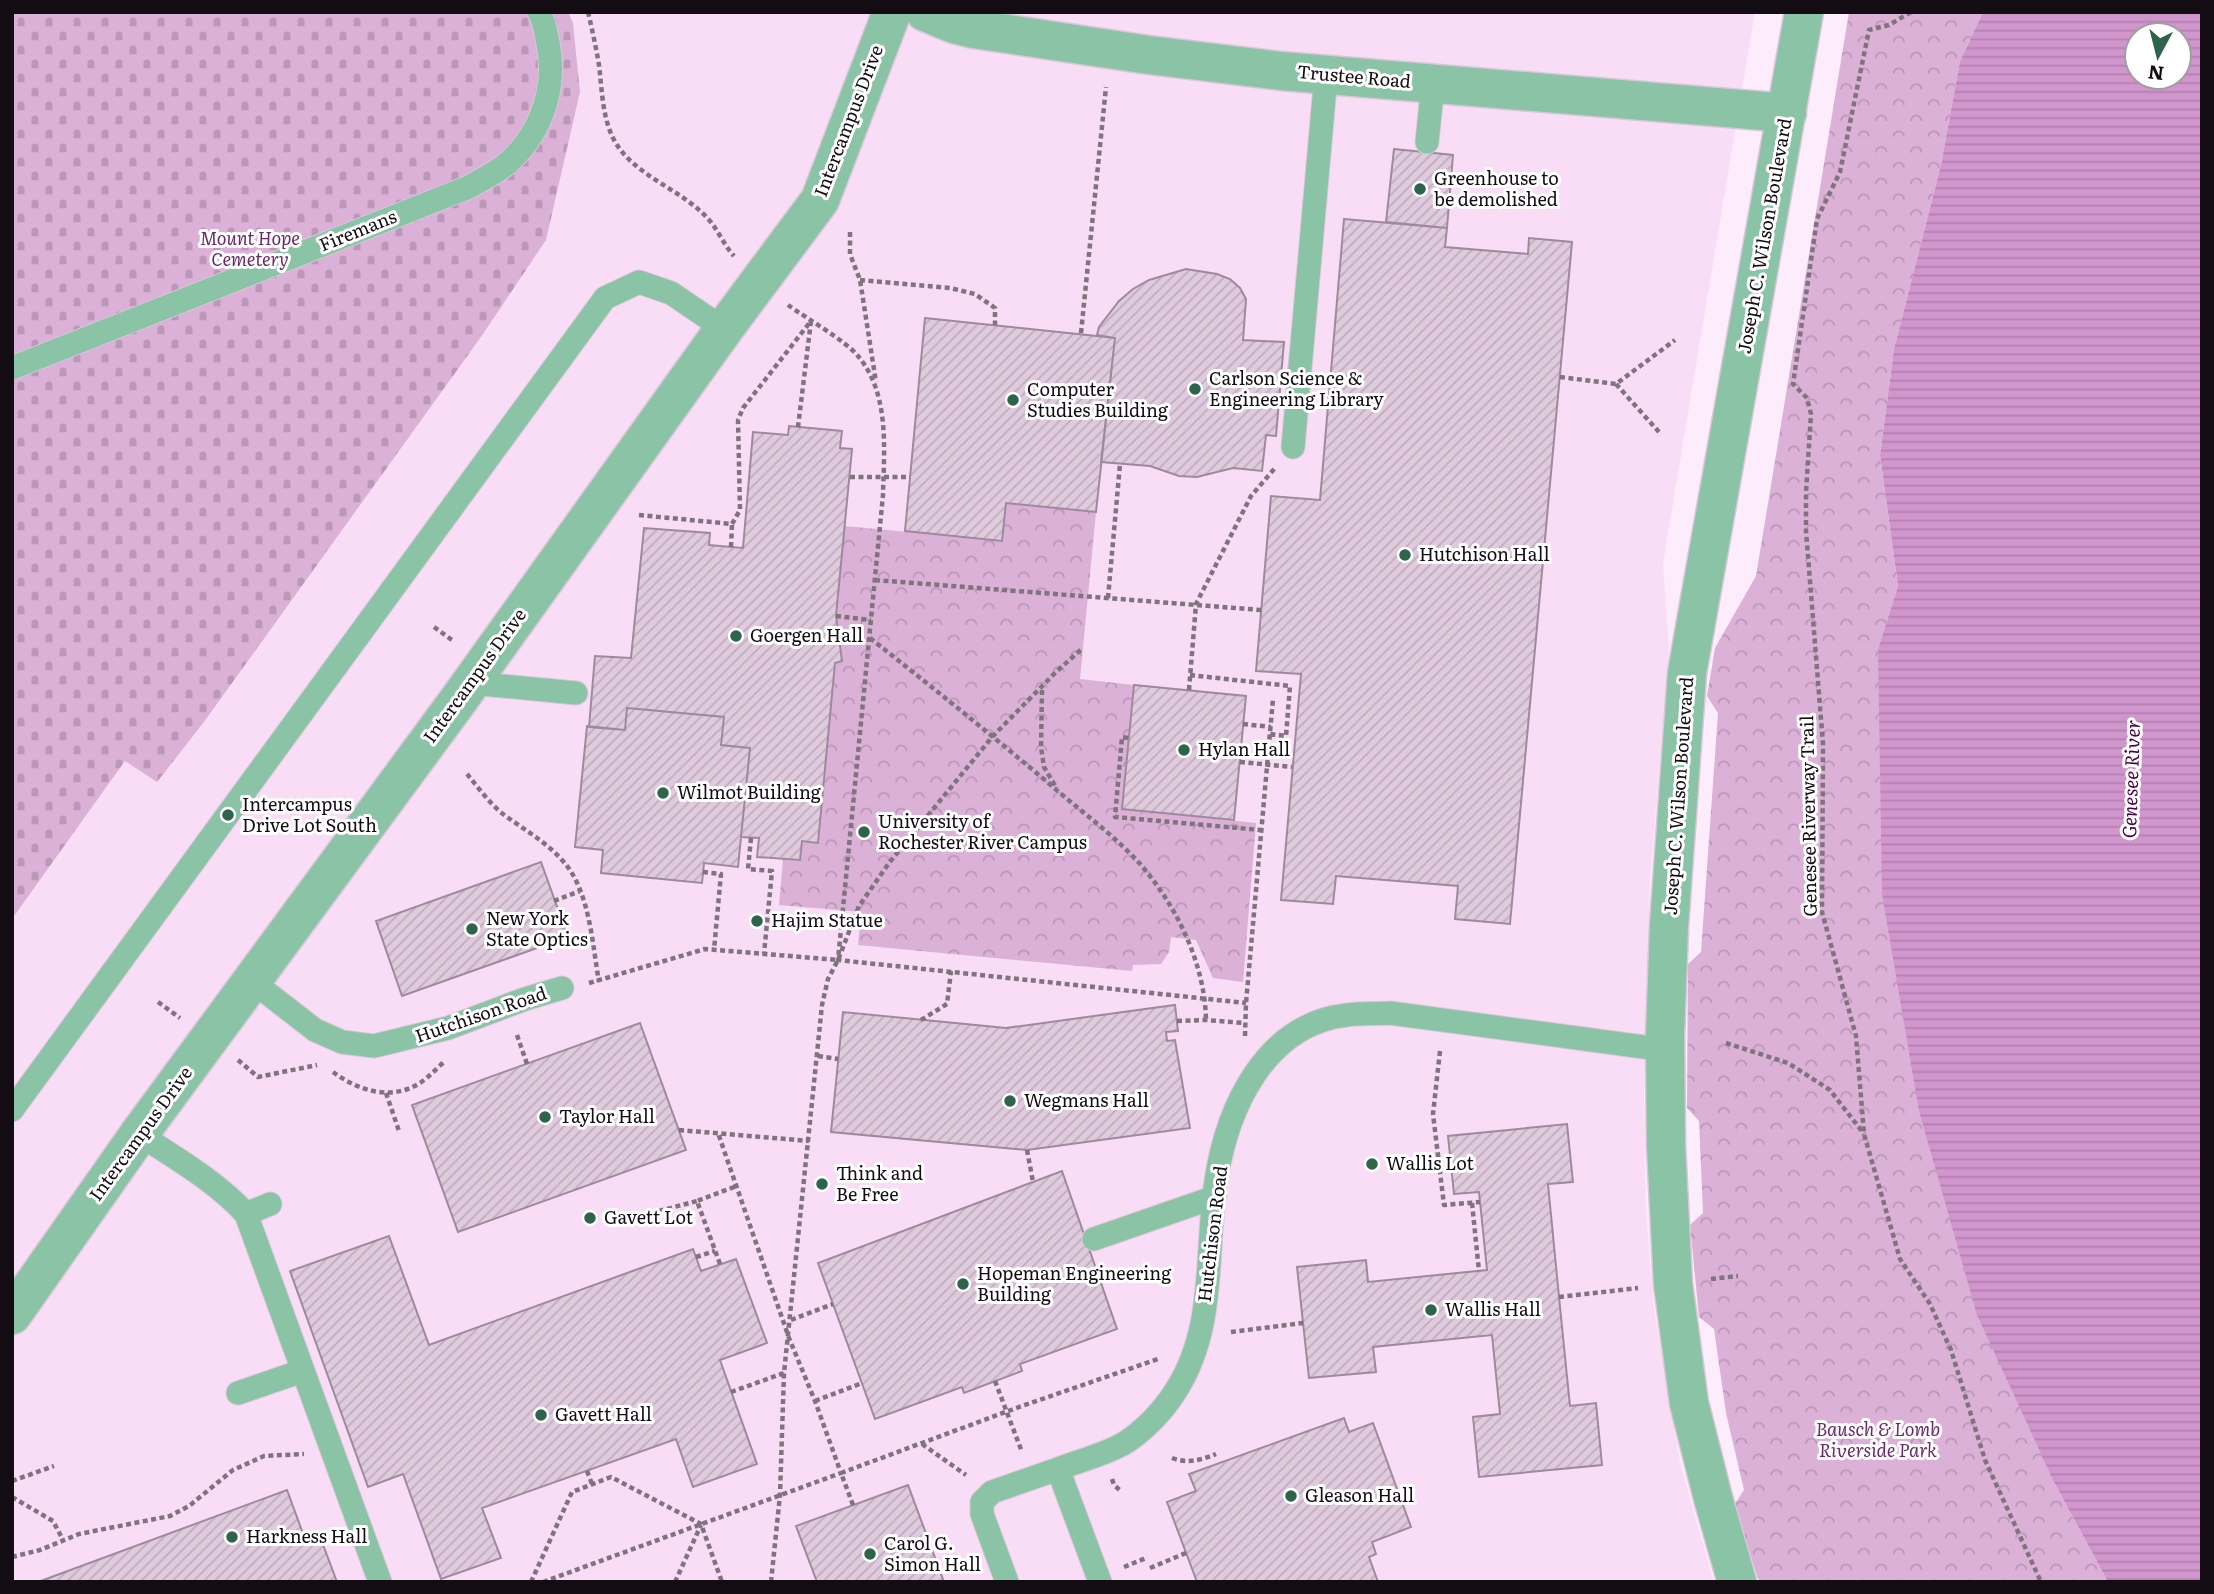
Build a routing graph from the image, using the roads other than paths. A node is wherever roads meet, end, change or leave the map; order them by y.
1 (538, 12) edge
2 (892, 12) edge
3 (925, 12) edge
4 (1804, 12) edge
5 (1326, 75) junction
6 (1433, 83) junction
7 (1787, 113) junction
8 (1427, 142) dead end
9 (724, 329) junction
10 (12, 368) edge
11 (1293, 447) road end
12 (471, 683) junction
13 (576, 693) dead end
14 (253, 982) junction
15 (562, 988) road end
16 (1666, 1050) junction
17 (12, 1110) edge
18 (139, 1135) junction
19 (1215, 1197) junction
20 (270, 1204) dead end
21 (246, 1214) junction
22 (1094, 1239) dead end
23 (12, 1315) edge
24 (302, 1371) junction
25 (238, 1393) dead end
26 (1058, 1469) junction
27 (380, 1582) edge
28 (1007, 1582) edge
29 (1100, 1582) edge
30 (1737, 1582) edge

1 - 10 lane, Firemans
2 - 9 street, Intercampus Drive
3 - 5 street, Trustee Road
4 - 7 street, Joseph C. Wilson Boulevard
5 - 6 street, Trustee Road
5 - 11 lane
6 - 7 street, Trustee Road
6 - 8 lane
7 - 16 street, Joseph C. Wilson Boulevard
9 - 12 street, Intercampus Drive
9 - 17 lane
12 - 13 lane
12 - 14 street, Intercampus Drive
14 - 15 lane, Hutchison Road
14 - 18 street, Intercampus Drive
16 - 19 lane, Hutchison Road
16 - 30 street, Joseph C. Wilson Boulevard
18 - 21 lane
18 - 23 street, Intercampus Drive
19 - 22 lane
19 - 26 lane, Hutchison Road
20 - 21 lane
21 - 24 lane
24 - 25 lane
24 - 27 lane
26 - 28 lane, Hutchison Road
26 - 29 lane

